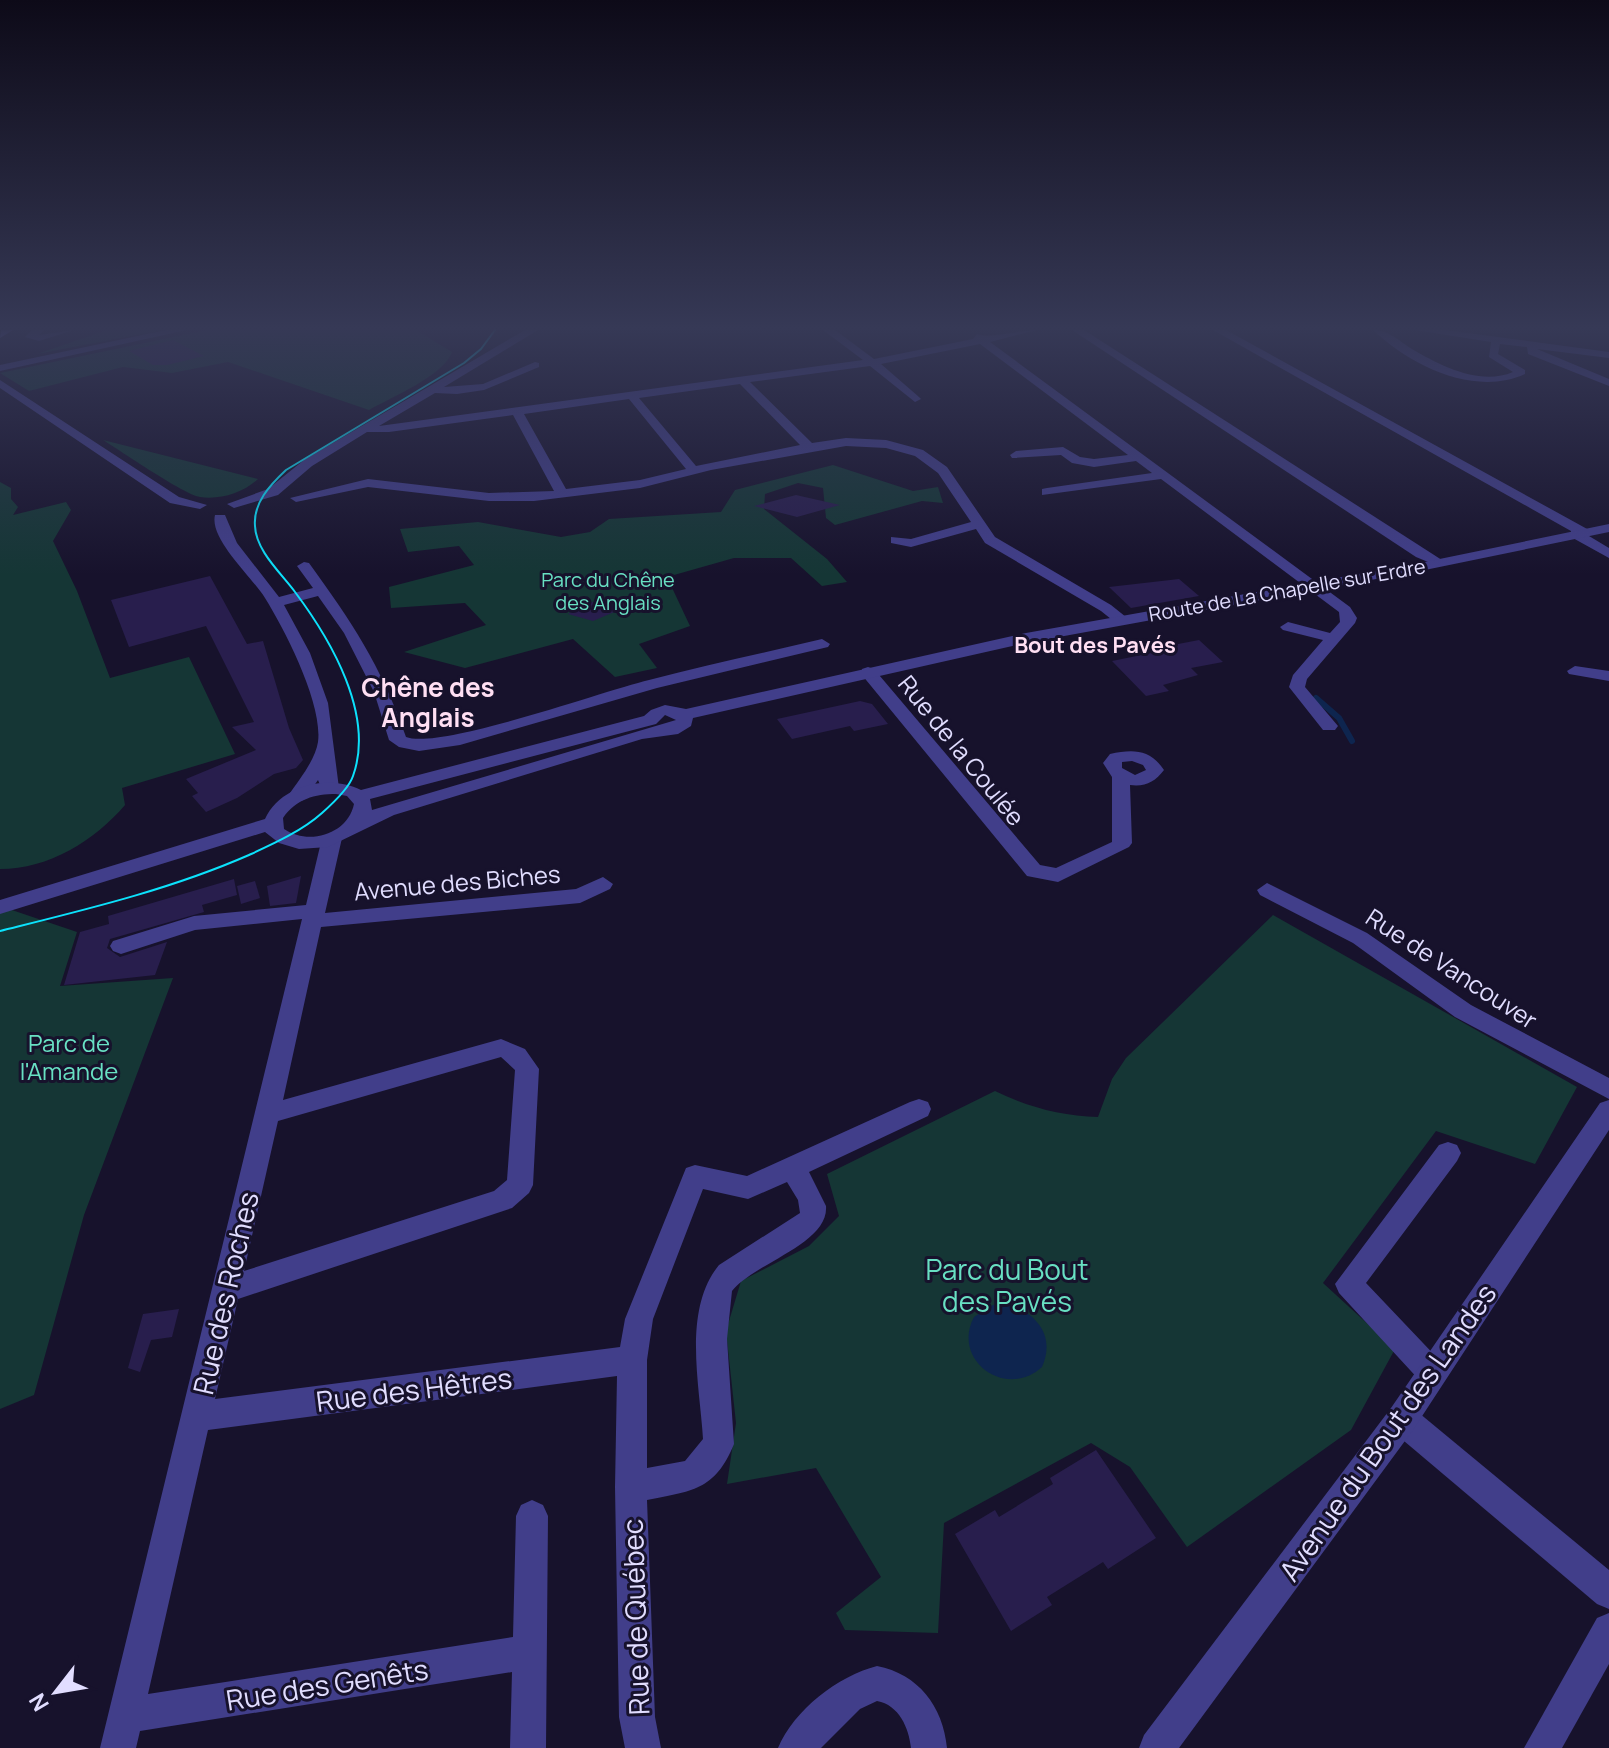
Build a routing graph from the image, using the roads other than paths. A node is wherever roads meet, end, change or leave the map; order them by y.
1 (43, 412) edge
2 (395, 412) edge
3 (517, 412) junction
4 (520, 412) edge
5 (645, 412) edge
6 (774, 412) edge
7 (1078, 412) edge
8 (1202, 412) edge
9 (1363, 412) edge
10 (365, 429) junction
11 (809, 447) junction
12 (1016, 455) dead end
13 (1138, 457) junction
14 (694, 471) junction
15 (1163, 475) junction
16 (1047, 492) dead end
17 (562, 494) junction
18 (296, 498) dead end
19 (214, 510) junction
20 (977, 525) junction
21 (1609, 528) edge
22 (1580, 534) junction
23 (896, 540) dead end
24 (1609, 554) edge
25 (1438, 562) junction
26 (304, 566) dead end
27 (1310, 586) junction
28 (324, 590) junction
29 (275, 603) junction
30 (1121, 620) junction
31 (1288, 627) dead end
32 (1333, 638) junction
33 (822, 644) dead end
34 (1575, 671) dead end
35 (868, 672) junction
36 (1609, 676) edge
37 (652, 684) junction
38 (657, 720) junction
39 (1329, 726) dead end
40 (326, 742) junction
41 (1121, 776) dead end
42 (330, 788) junction
43 (297, 796) junction
44 (359, 796) junction
45 (273, 823) junction
46 (356, 824) junction
47 (332, 838) junction
48 (603, 884) dead end
49 (1267, 890) dead end
50 (0, 907) edge
51 (314, 916) junction
52 (121, 946) dead end
53 (1609, 1089) edge
54 (919, 1109) dead end
55 (1609, 1110) edge
56 (267, 1114) junction
57 (1448, 1153) dead end
58 (792, 1167) junction
59 (226, 1290) junction
60 (632, 1360) junction
61 (1432, 1373) junction
62 (195, 1417) junction
63 (1402, 1419) junction
64 (631, 1487) junction
65 (532, 1516) dead end
66 (1609, 1592) edge
67 (1609, 1630) edge
68 (529, 1652) junction
69 (122, 1732) edge
70 (528, 1748) edge
71 (643, 1748) edge
72 (796, 1748) edge
73 (929, 1748) edge
74 (1157, 1748) edge
75 (1542, 1748) edge

1 - 19 street
2 - 10 street
3 - 4 street
3 - 10 street
3 - 17 street
5 - 14 street
6 - 11 street
7 - 13 street
8 - 25 street
9 - 22 street
10 - 19 street
11 - 14 street
11 - 20 street
12 - 13 street
13 - 15 street
14 - 17 street
15 - 16 street
15 - 27 street
17 - 18 street
19 - 29 street
20 - 23 street
20 - 30 street
21 - 22 street, Route de La Chapelle sur Erdre
22 - 24 street
22 - 25 street, Route de La Chapelle sur Erdre
25 - 27 street, Route de La Chapelle sur Erdre
26 - 28 street
27 - 30 street, Route de La Chapelle sur Erdre
27 - 32 street
28 - 29 street
28 - 37 street
29 - 40 street
30 - 35 street, Route de La Chapelle sur Erdre
31 - 32 street
32 - 39 street
33 - 37 street
34 - 36 street
35 - 38 street, Route de La Chapelle sur Erdre
35 - 41 street, Rue de la Coulée
37 - 38 street
38 - 44 street
38 - 46 street
40 - 42 street
40 - 43 street
42 - 43 street
42 - 44 street
43 - 45 street
44 - 46 street
45 - 47 street
45 - 50 street
46 - 47 street
47 - 51 street, Rue des Roches
48 - 51 street, Avenue des Biches
49 - 53 street, Rue de Vancouver
51 - 52 street, Avenue des Biches
51 - 56 street, Rue des Roches
54 - 58 street, Rue de Québec
55 - 61 street, Avenue du Bout des Landes
56 - 59 street, Rue des Roches
56 - 59 street
57 - 61 street
58 - 60 street, Rue de Québec
58 - 64 street, Rue de Québec
59 - 62 street, Rue des Roches
60 - 62 street, Rue des Hêtres
60 - 64 street, Rue de Québec
61 - 63 street, Avenue du Bout des Landes
62 - 69 street, Rue des Roches
63 - 66 street
63 - 74 street, Avenue du Bout des Landes
64 - 71 street, Rue de Québec
65 - 68 street
67 - 75 street
68 - 69 street, Rue des Genêts
68 - 70 street
72 - 73 street

